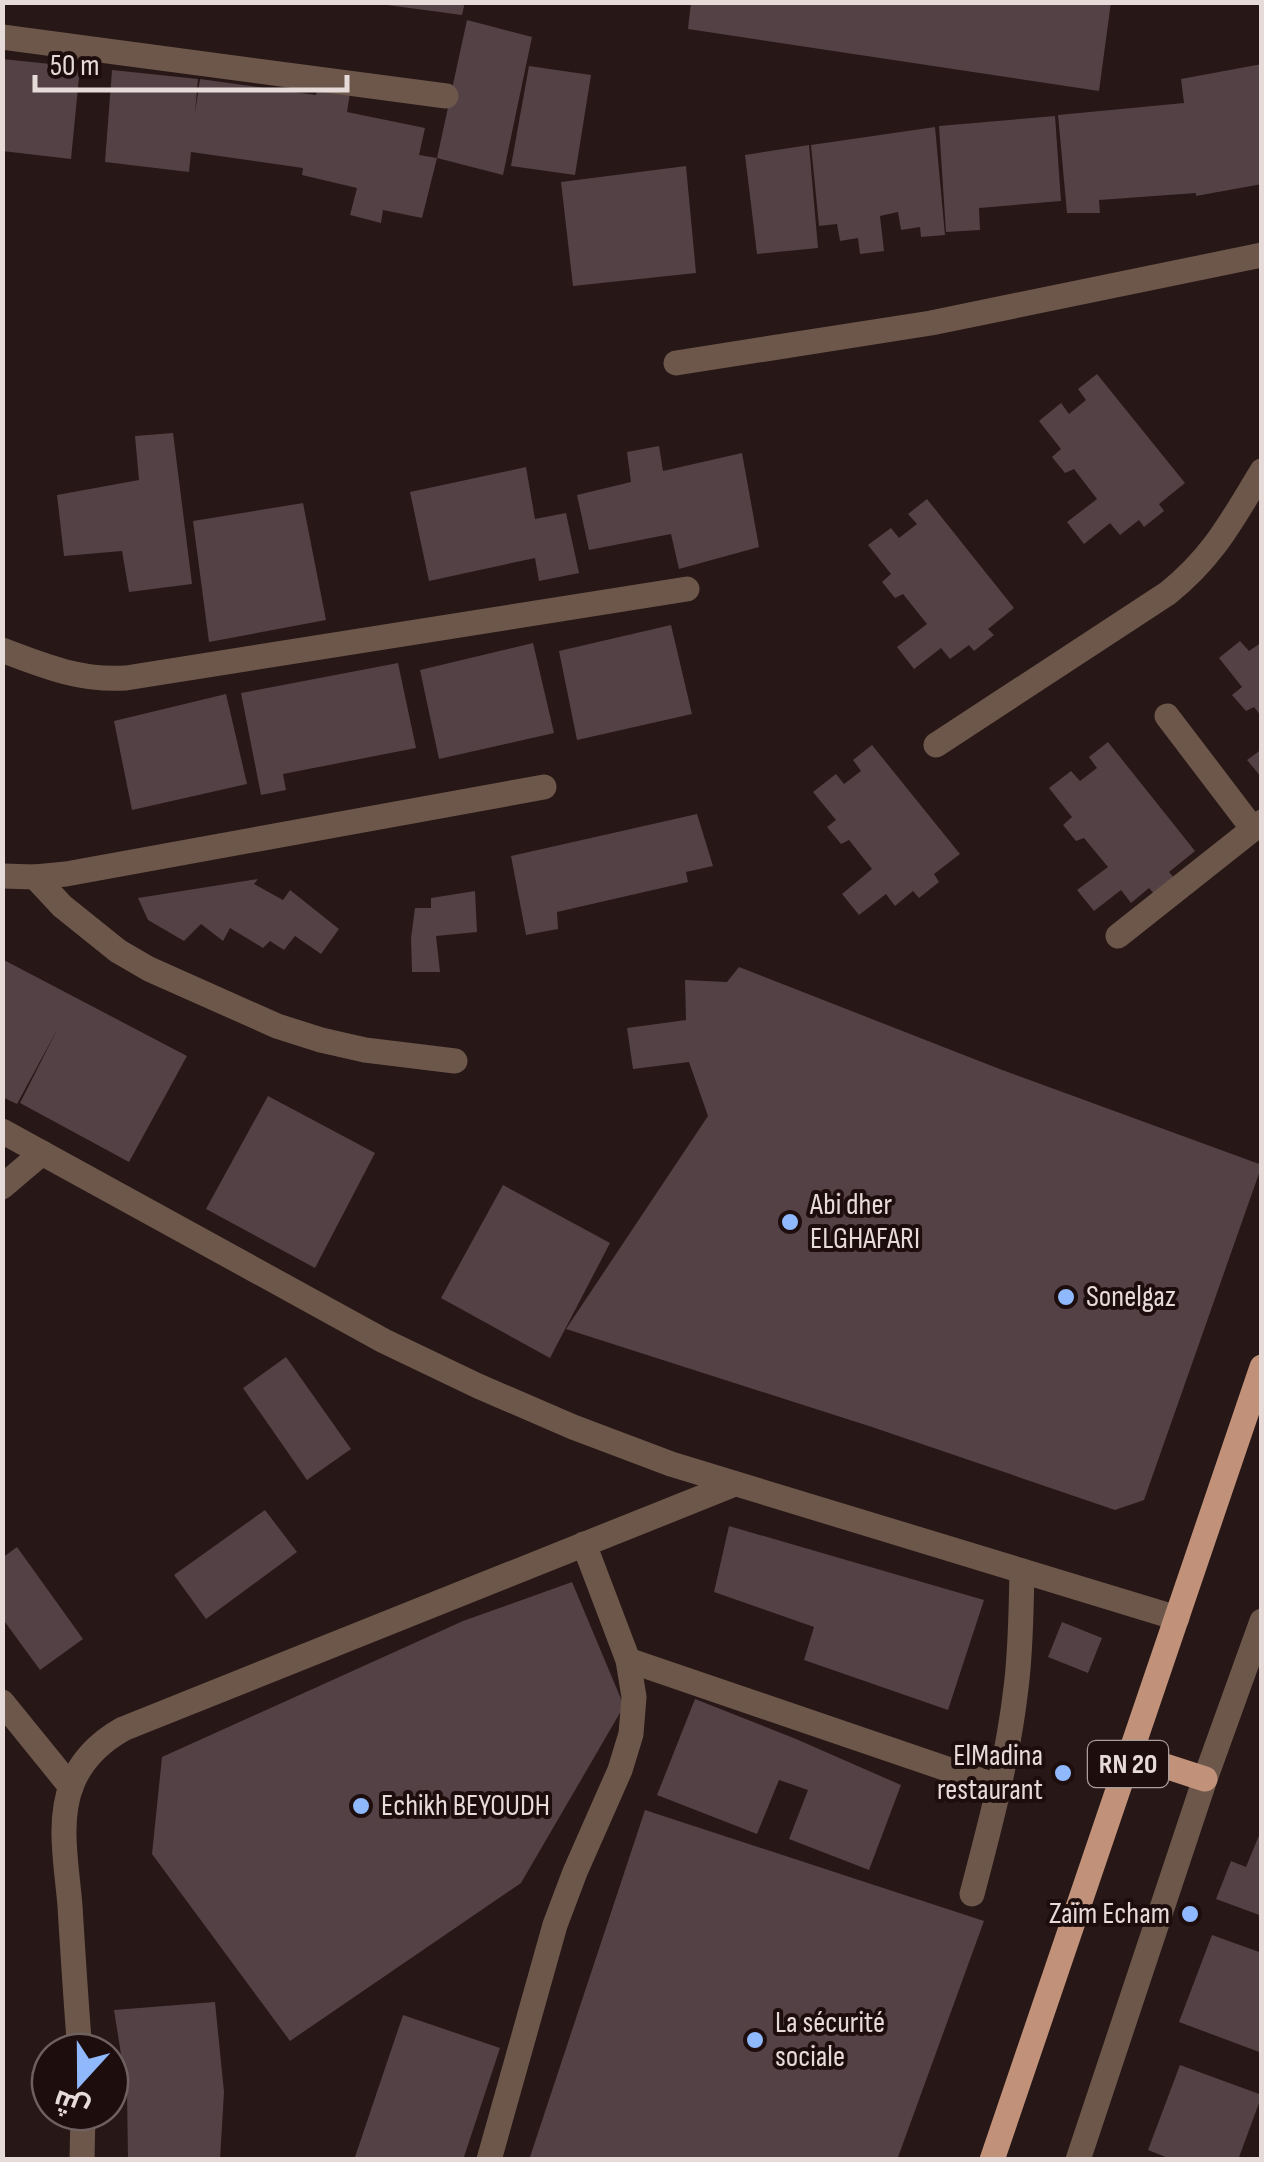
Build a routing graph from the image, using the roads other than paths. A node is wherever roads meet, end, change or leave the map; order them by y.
1 (2, 36) edge
2 (446, 96) dead end
3 (1262, 255) edge
4 (676, 363) dead end
5 (1262, 470) edge
6 (687, 589) dead end
7 (2, 650) edge
8 (1167, 716) dead end
9 (936, 746) dead end
10 (544, 787) dead end
11 (1257, 825) edge
12 (2, 876) edge
13 (35, 876) junction
14 (1118, 936) dead end
15 (455, 1061) dead end
16 (2, 1131) edge
17 (42, 1153) junction
18 (2, 1187) edge
19 (1262, 1367) edge
20 (735, 1484) junction
21 (584, 1544) junction
22 (1022, 1572) junction
23 (1177, 1618) junction
24 (1262, 1621) edge
25 (628, 1660) junction
26 (2, 1702) edge
27 (1131, 1756) junction
28 (1205, 1779) junction
29 (71, 1787) junction
30 (1000, 1787) junction
31 (972, 1894) dead end
32 (79, 2032) edge
33 (83, 2132) edge
34 (82, 2160) edge
35 (489, 2160) edge
36 (992, 2160) edge
37 (1078, 2160) edge

1 - 2 street
3 - 4 street
5 - 9 street
6 - 7 street
8 - 11 street
10 - 13 street
11 - 14 street
12 - 13 street
13 - 15 street
16 - 17 street
17 - 18 street
17 - 20 street
19 - 23 main road, RN 20
20 - 21 street
20 - 22 street
21 - 25 street
21 - 29 street
22 - 23 street
22 - 30 street
23 - 27 main road, RN 20
24 - 28 street
25 - 30 street
25 - 35 street
26 - 29 street
27 - 28 main road
27 - 36 main road, RN 20
28 - 37 street
29 - 32 street
30 - 31 street
33 - 34 street

